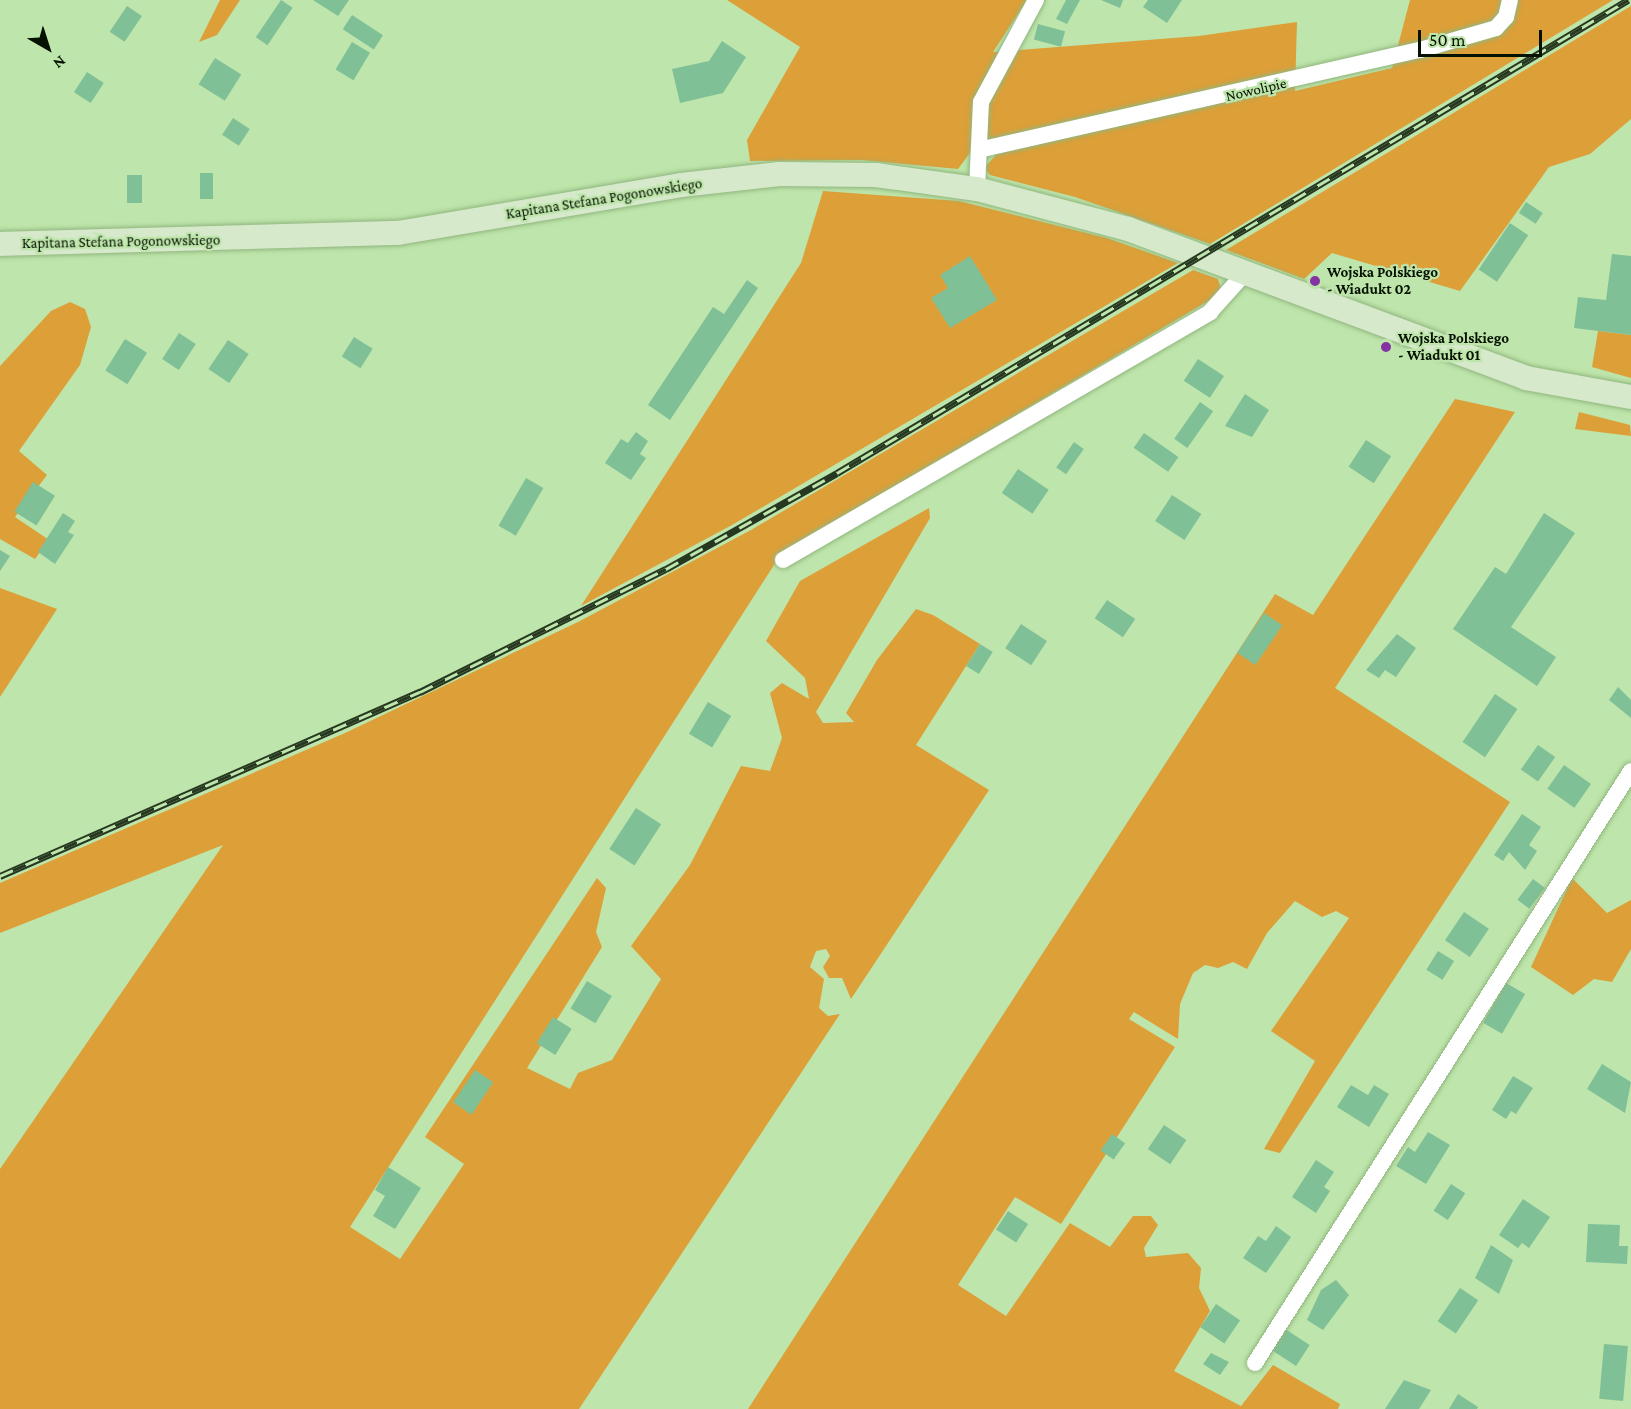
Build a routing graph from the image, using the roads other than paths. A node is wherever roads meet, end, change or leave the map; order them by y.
1 (1036, 0) edge
2 (1510, 0) edge
3 (983, 149) junction
4 (977, 189) junction
5 (0, 244) edge
6 (1245, 273) junction
7 (1583, 390) junction
8 (1631, 397) edge
9 (1631, 413) edge
10 (783, 560) dead end
11 (1631, 771) edge
12 (1255, 1364) dead end

1 - 3 street
2 - 3 street, Nowolipie
3 - 4 street
4 - 5 main road, Kapitana Stefana Pogonowskiego
4 - 6 main road, Kapitana Stefana Pogonowskiego
6 - 7 main road, Kapitana Stefana Pogonowskiego
6 - 10 street
7 - 8 main road
7 - 9 main road
11 - 12 street

